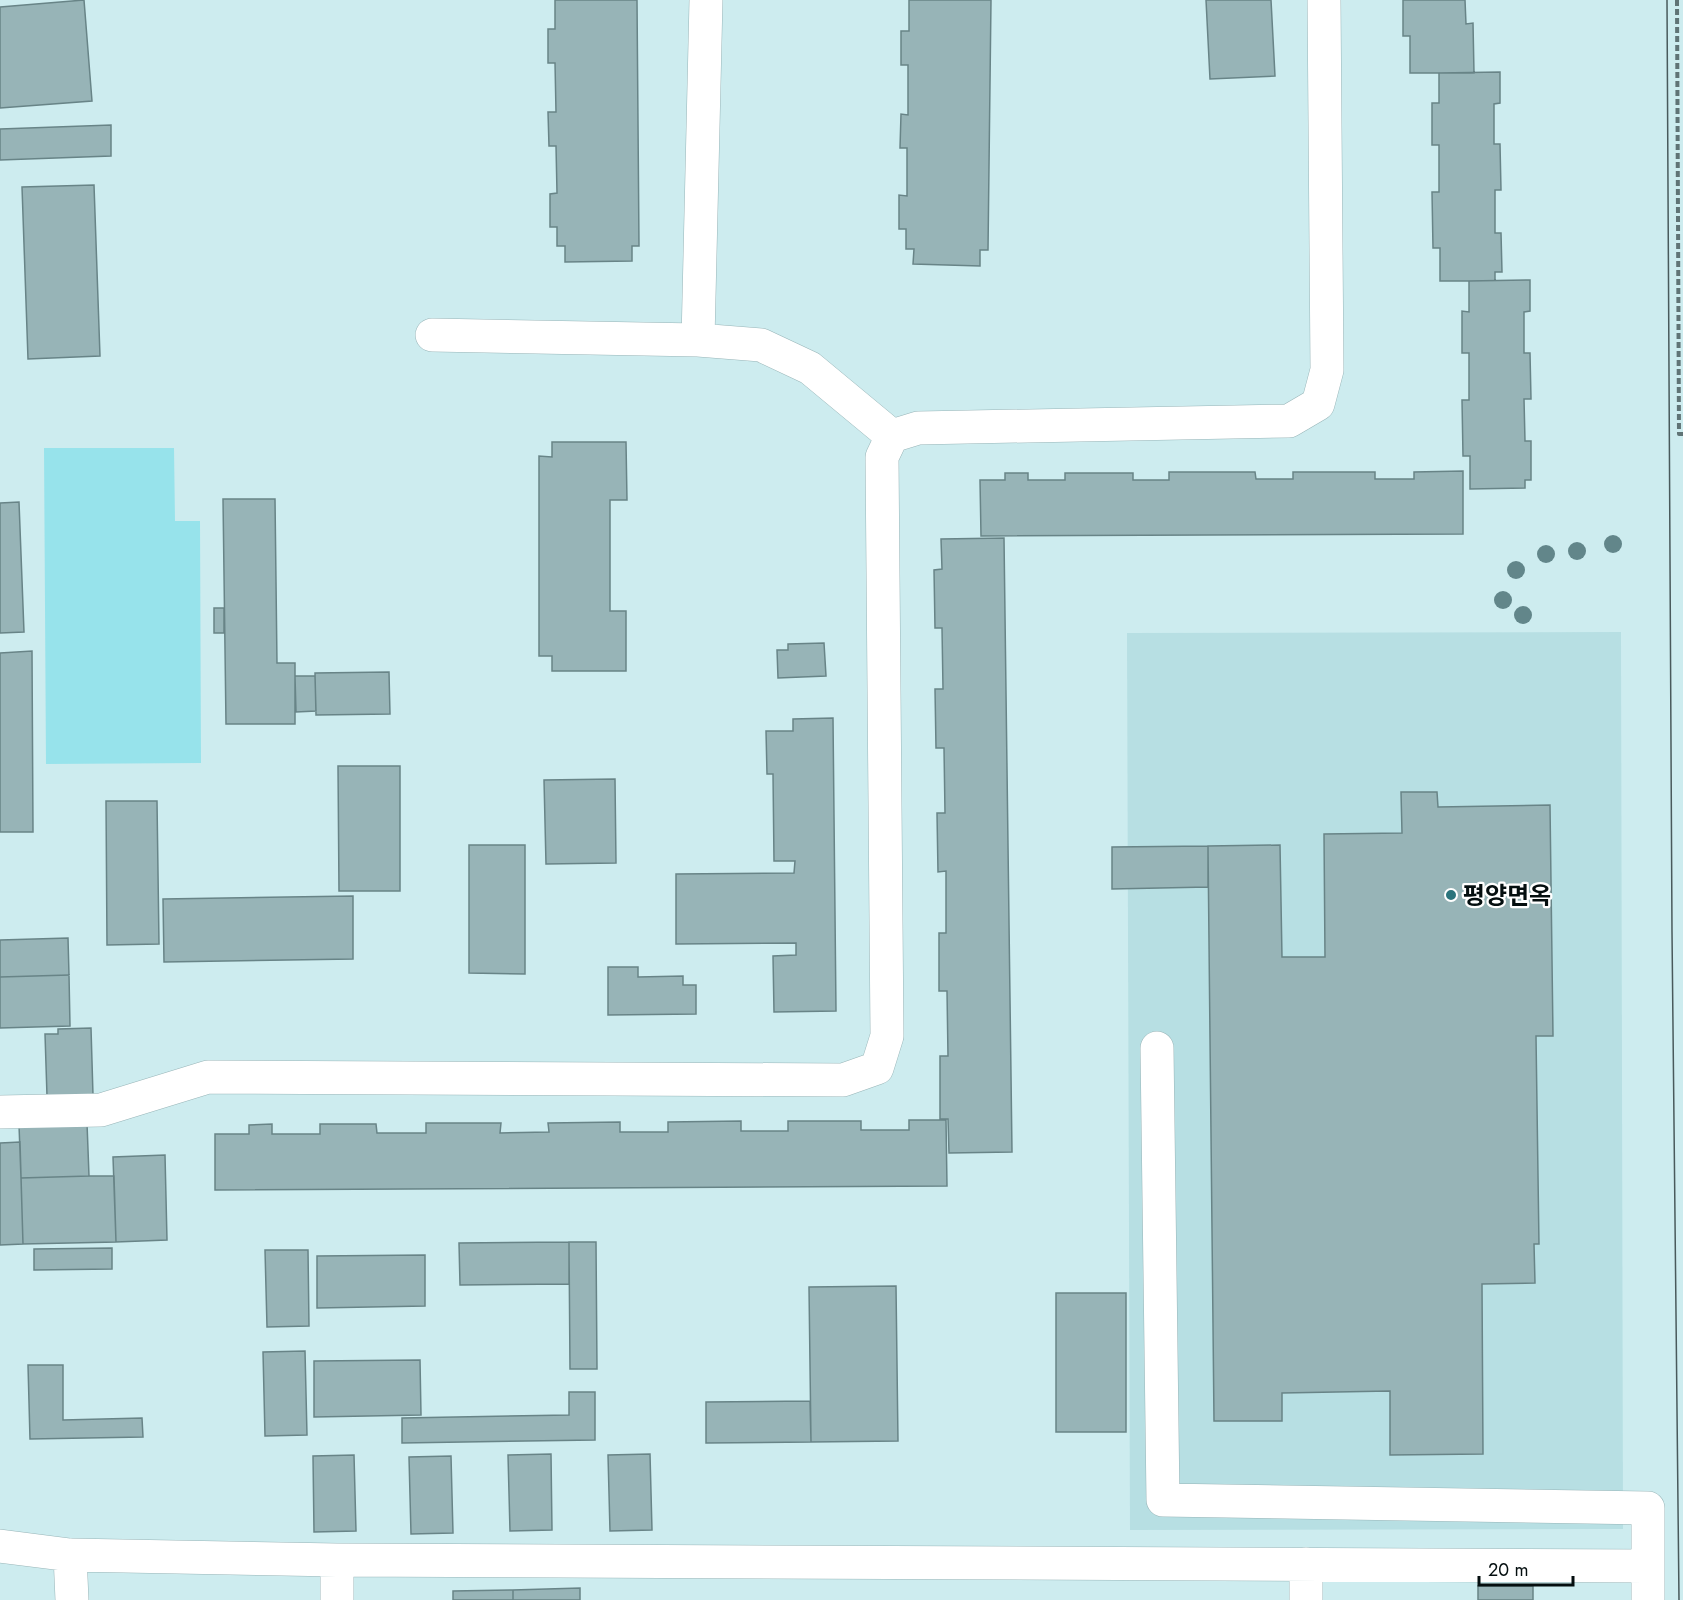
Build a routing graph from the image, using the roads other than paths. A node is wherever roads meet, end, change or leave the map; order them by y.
1 (706, 0) edge
2 (1324, 0) edge
3 (432, 334) dead end
4 (698, 340) junction
5 (892, 436) junction
6 (1157, 1048) dead end
7 (0, 1112) edge
8 (0, 1546) edge
9 (70, 1555) junction
10 (337, 1560) junction
11 (1306, 1564) junction
12 (1648, 1566) junction
13 (72, 1600) edge
14 (337, 1600) edge
15 (1306, 1600) edge
16 (1648, 1600) edge

1 - 4 street
2 - 5 street
3 - 4 street
4 - 5 street
5 - 7 street
6 - 12 street
8 - 9 street
9 - 10 street
9 - 13 street
10 - 11 street
10 - 14 street
11 - 12 street
11 - 15 street
12 - 16 street

